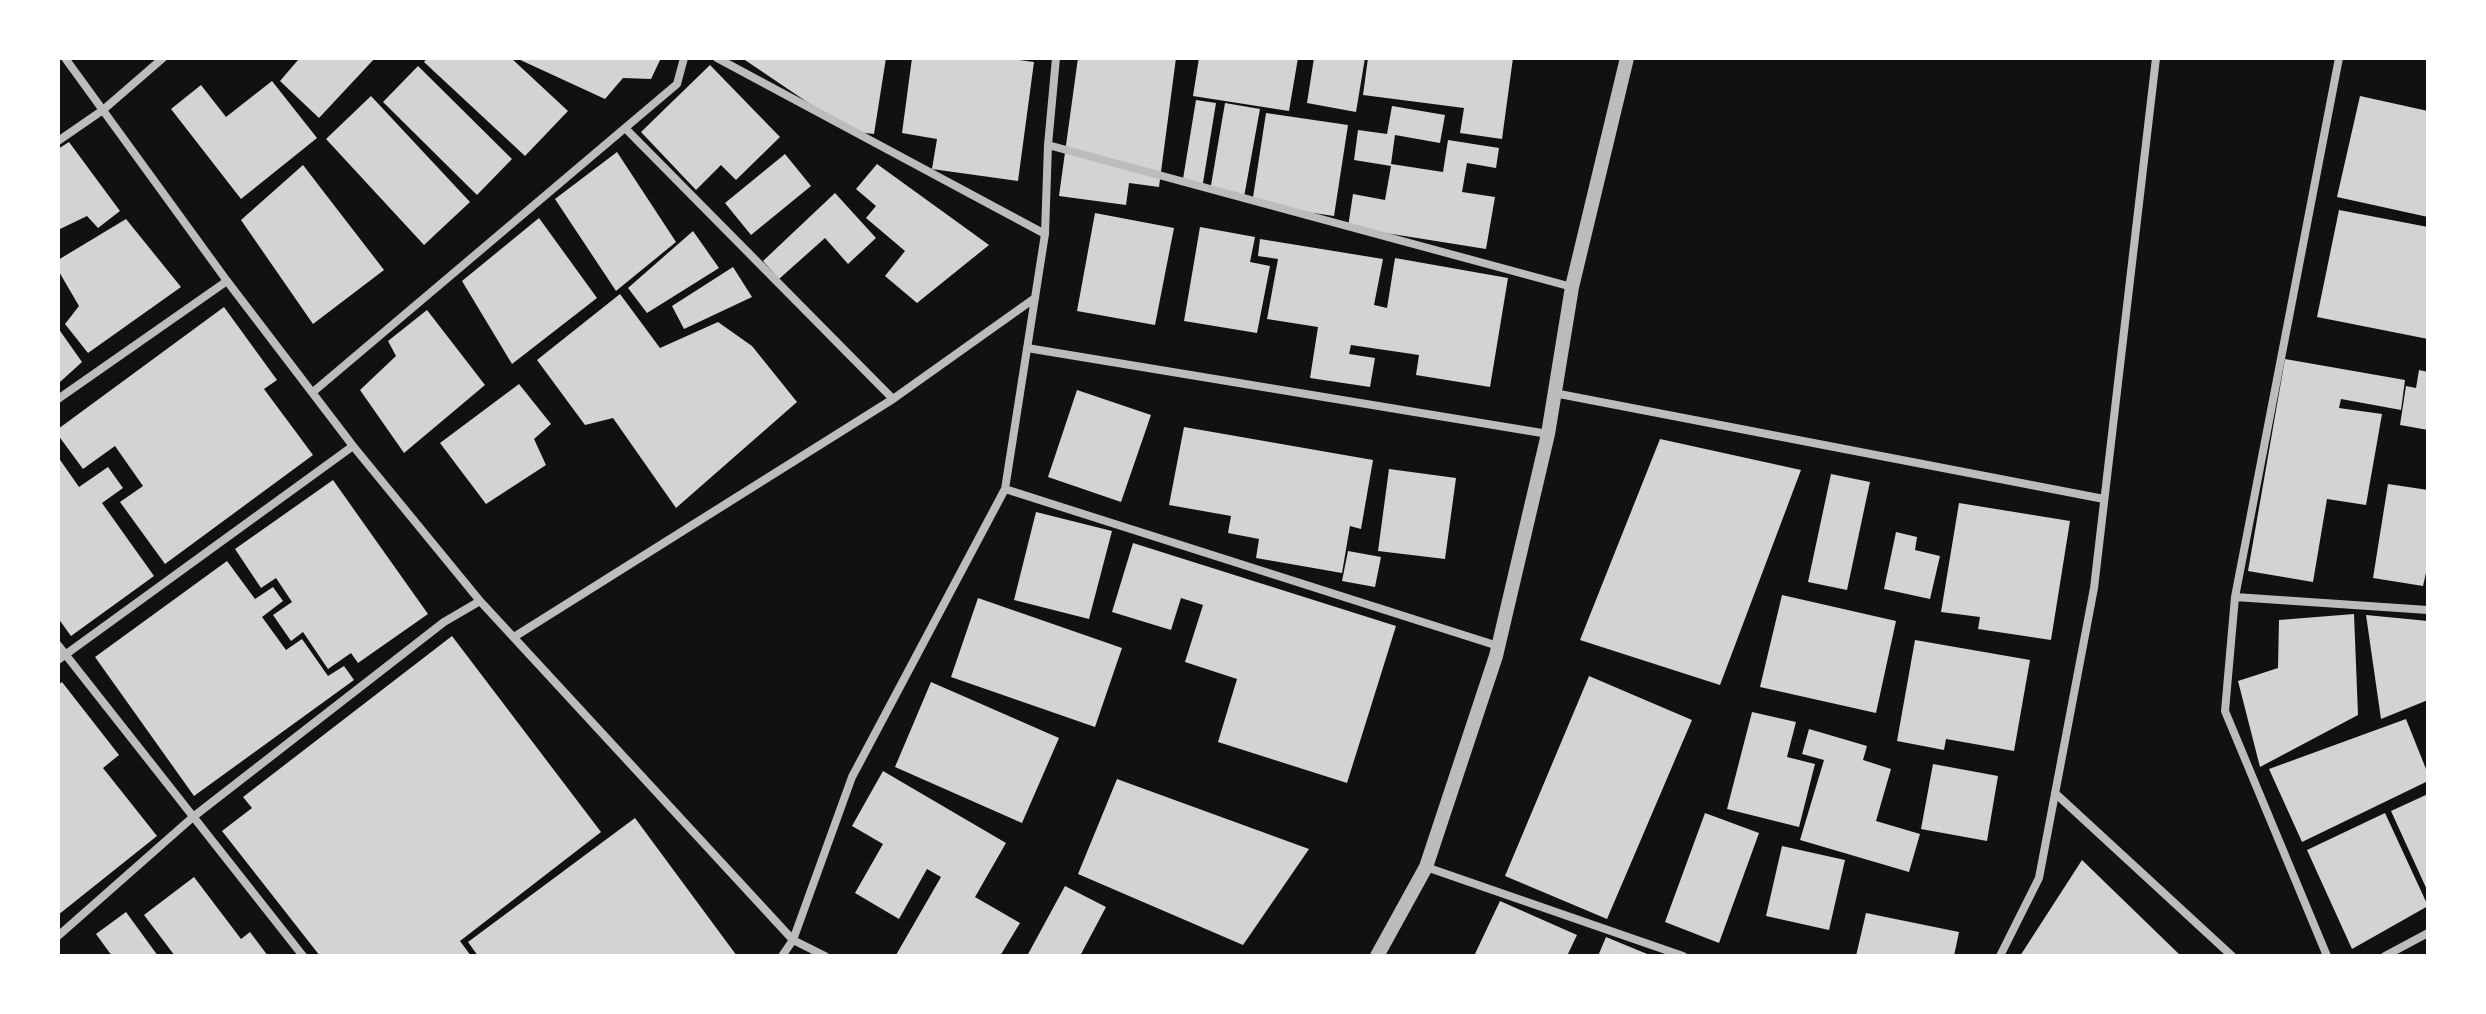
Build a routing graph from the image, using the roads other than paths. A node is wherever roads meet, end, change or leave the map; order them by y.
1 (65, 58) edge
2 (163, 58) edge
3 (684, 58) edge
4 (717, 58) edge
5 (1056, 58) edge
6 (1627, 58) edge
7 (2156, 58) edge
8 (2339, 58) edge
9 (103, 110) junction
10 (625, 128) junction
11 (58, 141) edge
12 (1048, 145) junction
13 (1045, 234) junction
14 (227, 281) junction
15 (1572, 287) junction
16 (1035, 298) junction
17 (1027, 348) junction
18 (313, 392) junction
19 (1554, 393) junction
20 (58, 399) edge
21 (893, 399) junction
22 (1548, 434) junction
23 (353, 446) junction
24 (1005, 489) junction
25 (2104, 499) junction
26 (2235, 597) junction
27 (480, 601) junction
28 (2428, 610) edge
29 (514, 637) junction
30 (58, 645) edge
31 (1498, 646) junction
32 (62, 657) edge
33 (2055, 793) junction
34 (193, 817) junction
35 (1426, 867) junction
36 (2428, 933) edge
37 (58, 936) edge
38 (793, 940) junction
39 (303, 956) edge
40 (782, 956) edge
41 (825, 956) edge
42 (1377, 956) edge
43 (1683, 956) edge
44 (2000, 956) edge
45 (2232, 956) edge
46 (2327, 956) edge
47 (2385, 956) edge

1 - 9 street
2 - 9 street
3 - 10 street
4 - 13 street
5 - 12 street
6 - 15 street
7 - 25 street
8 - 26 street
9 - 11 street
9 - 14 street
10 - 18 street
10 - 21 street
12 - 13 street
12 - 15 street
13 - 16 street
14 - 18 street
14 - 20 street
15 - 19 street
16 - 17 street
16 - 21 street
17 - 22 street
17 - 24 street
18 - 23 street
19 - 22 street
19 - 25 street
21 - 29 street
22 - 31 street
23 - 27 street
23 - 32 street
24 - 31 street
24 - 38 street
25 - 33 street
26 - 28 street
26 - 46 street
27 - 29 street
27 - 34 street
29 - 38 street
30 - 32 street
31 - 35 street
32 - 34 street
33 - 44 street
33 - 45 street
34 - 37 street
34 - 39 street
35 - 42 street
35 - 43 street
36 - 47 street
38 - 40 street
38 - 41 street

